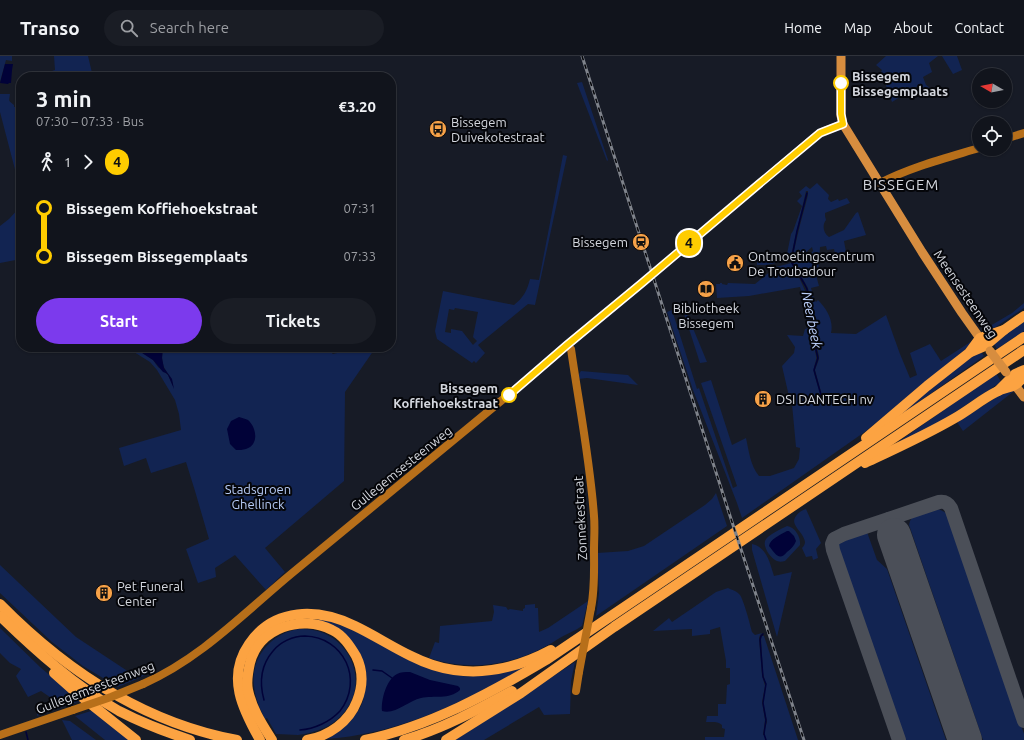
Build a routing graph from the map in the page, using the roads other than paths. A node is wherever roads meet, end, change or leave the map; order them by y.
1 (841, 56) edge
2 (843, 124) junction
3 (1024, 133) edge
4 (1012, 137) edge
5 (972, 150) edge
6 (880, 183) junction
7 (1024, 316) edge
8 (1024, 337) edge
9 (567, 345) junction
10 (985, 345) junction
11 (1024, 350) edge
12 (1024, 370) edge
13 (1024, 376) edge
14 (1010, 379) junction
15 (1024, 397) edge
16 (832, 466) junction
17 (834, 478) junction
18 (0, 604) edge
19 (616, 612) junction
20 (0, 616) edge
21 (0, 622) edge
22 (564, 662) junction
23 (576, 691) dead end
24 (0, 735) edge
25 (136, 740) edge
26 (190, 740) edge
27 (237, 740) edge
28 (260, 740) edge
29 (272, 740) edge
30 (307, 740) edge
31 (365, 740) edge
32 (404, 740) edge
33 (446, 740) edge

1 - 2 main road
2 - 6 main road
2 - 9 street, Gullegemsesteenweg
3 - 4 street
5 - 6 street
6 - 10 main road, Meensesteenweg
7 - 10 highway
8 - 16 highway
9 - 23 street, Zonnekestraat, bridge
9 - 24 street, Gullegemsesteenweg, bridge
10 - 14 main road, Meensesteenweg, bridge
10 - 16 highway
11 - 17 highway
12 - 14 highway
13 - 14 highway
14 - 15 main road, Meensesteenweg
14 - 17 highway
16 - 19 highway
17 - 22 highway
18 - 27 highway
19 - 28 highway
19 - 31 highway
20 - 26 highway
21 - 25 highway
22 - 32 highway
22 - 33 highway
29 - 30 highway

